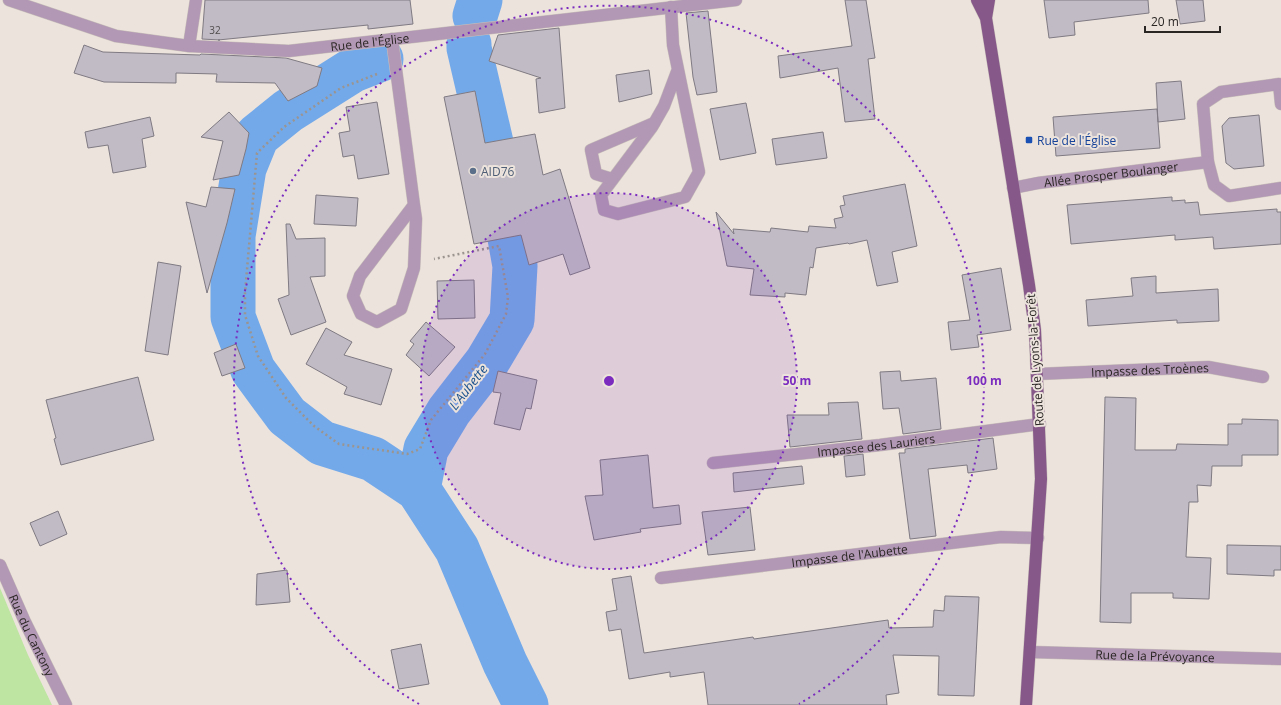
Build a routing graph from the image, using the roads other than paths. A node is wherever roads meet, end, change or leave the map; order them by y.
1 (10, 0) edge
2 (196, 0) edge
3 (736, 0) edge
4 (977, 0) edge
5 (989, 0) edge
6 (671, 7) junction
7 (986, 18) junction
8 (392, 39) junction
9 (189, 46) junction
10 (678, 69) junction
11 (1281, 104) edge
12 (654, 123) junction
13 (1208, 162) junction
14 (612, 179) junction
15 (1013, 188) junction
16 (1281, 188) edge
17 (414, 205) junction
18 (1037, 374) junction
19 (1263, 377) dead end
20 (1040, 424) junction
21 (713, 463) dead end
22 (1038, 538) junction
23 (0, 565) edge
24 (661, 578) dead end
25 (1030, 652) junction
26 (1281, 659) edge
27 (66, 705) edge
28 (1026, 705) edge

1 - 9 street, Rue de l'Église
2 - 9 street
3 - 6 street, Rue de l'Église
4 - 7 main road, Route de Lyons-la-Forêt
5 - 7 main road, Route de Lyons-la-Forêt
6 - 8 street, Rue de l'Église
6 - 10 street
7 - 15 main road, Route de Lyons-la-Forêt
8 - 9 street, Rue de l'Église
8 - 17 street
10 - 12 street
10 - 14 street
11 - 13 street
12 - 14 street
12 - 14 street
13 - 15 street, Allée Prosper Boulanger
13 - 16 street
15 - 18 main road, Route de Lyons-la-Forêt
17 - 17 street
18 - 19 street, Impasse des Troènes
18 - 20 main road, Route de Lyons-la-Forêt
20 - 21 street, Impasse des Lauriers
20 - 22 main road, Route de Lyons-la-Forêt
22 - 24 street, Impasse de l'Aubette
22 - 25 main road, Route de Lyons-la-Forêt
23 - 27 street, Rue du Cantony
25 - 26 street, Rue de la Prévoyance
25 - 28 main road, Route de Lyons-la-Forêt

